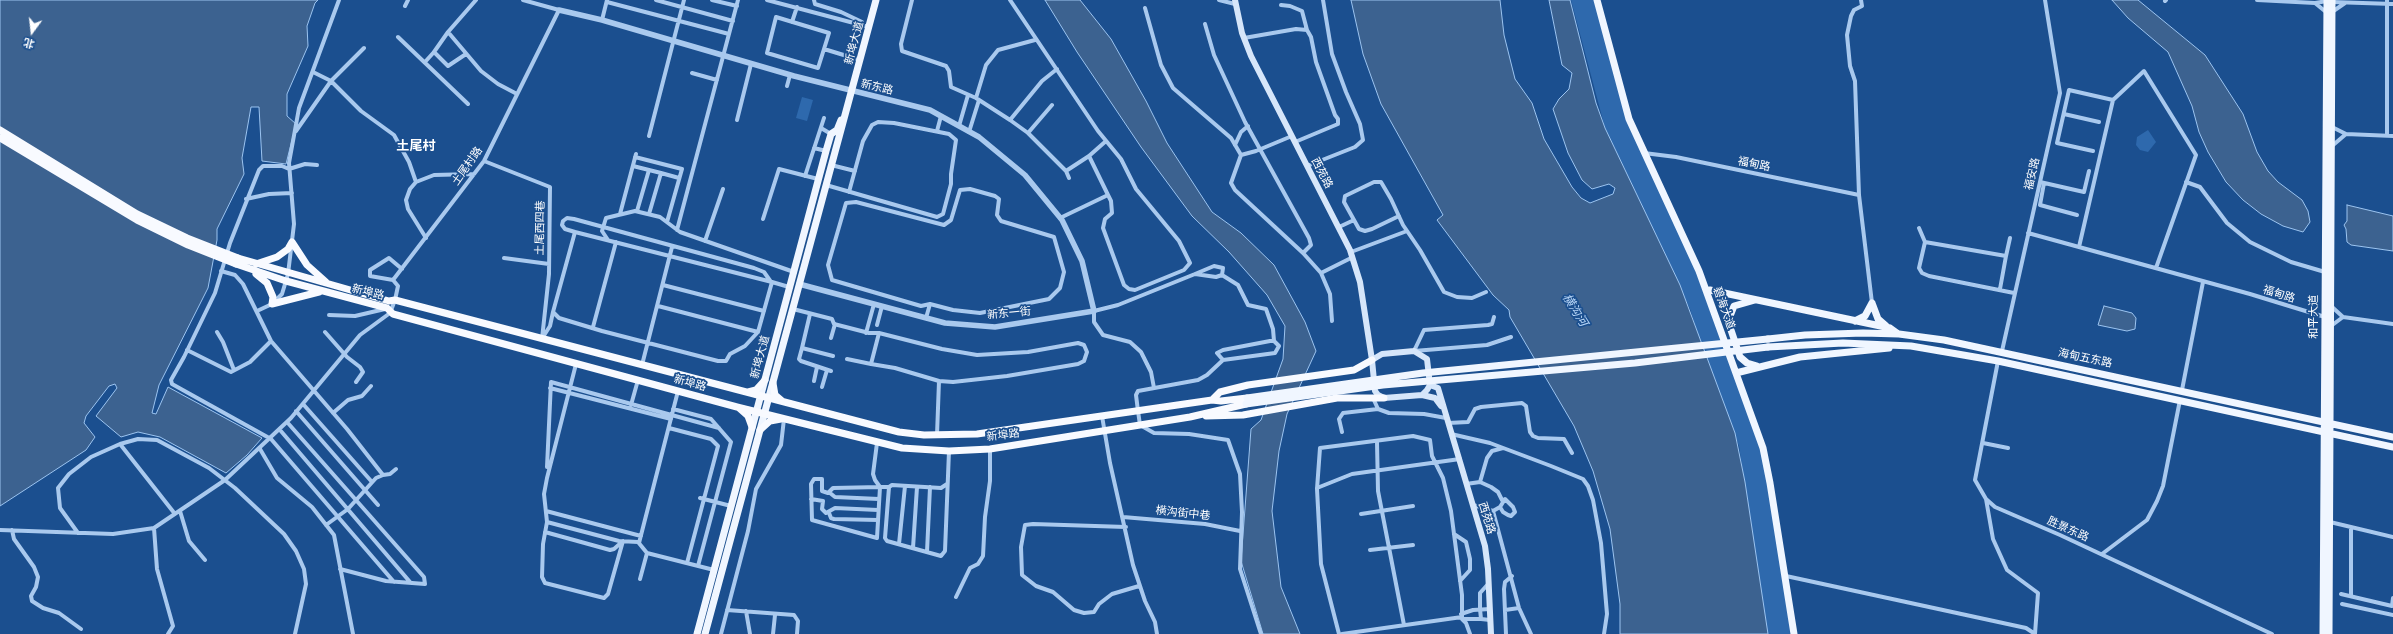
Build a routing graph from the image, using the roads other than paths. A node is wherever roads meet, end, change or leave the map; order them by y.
1 (338, 0) edge
2 (408, 0) edge
3 (476, 0) edge
4 (523, 0) edge
5 (656, 0) edge
6 (684, 0) edge
7 (712, 0) edge
8 (738, 0) edge
9 (767, 0) edge
10 (814, 0) edge
11 (876, 0) edge
12 (912, 0) edge
13 (1010, 0) edge
14 (1219, 0) edge
15 (1323, 0) edge
16 (1598, 0) edge
17 (1861, 0) edge
18 (2045, 0) edge
19 (2257, 0) edge
20 (607, 1) edge
21 (2330, 1) edge
22 (1235, 2) edge
23 (2387, 2) edge
24 (2315, 3) junction
25 (2345, 3) junction
26 (2393, 4) edge
27 (1281, 5) dead end
28 (405, 6) dead end
29 (737, 6) junction
30 (682, 7) junction
31 (797, 7) junction
32 (1145, 8) dead end
33 (559, 10) junction
34 (2330, 12) junction
35 (602, 20) junction
36 (678, 21) junction
37 (733, 21) junction
38 (792, 22) junction
39 (1205, 24) dead end
40 (869, 27) junction
41 (1307, 30) junction
42 (448, 32) junction
43 (729, 34) junction
44 (398, 37) dead end
45 (1244, 38) junction
46 (673, 40) junction
47 (1035, 40) junction
48 (2387, 46) junction
49 (2393, 47) edge
50 (364, 48) dead end
51 (824, 49) junction
52 (434, 52) junction
53 (466, 54) junction
54 (724, 55) junction
55 (860, 60) junction
56 (425, 62) junction
57 (751, 64) junction
58 (1056, 69) junction
59 (313, 72) junction
60 (692, 73) dead end
61 (790, 75) junction
62 (717, 80) junction
63 (331, 81) junction
64 (787, 86) dead end
65 (852, 92) junction
66 (517, 94) junction
67 (968, 95) junction
68 (977, 99) junction
69 (2113, 100) junction
70 (468, 104) dead end
71 (1052, 105) dead end
72 (2064, 114) junction
73 (941, 116) junction
74 (824, 118) dead end
75 (737, 120) dead end
76 (1010, 120) junction
77 (2099, 122) dead end
78 (959, 126) junction
79 (1248, 126) junction
80 (2332, 127) junction
81 (821, 128) junction
82 (0, 130) edge
83 (937, 131) junction
84 (969, 132) junction
85 (1028, 133) junction
86 (294, 134) junction
87 (830, 134) junction
88 (2346, 134) junction
89 (2386, 135) junction
90 (649, 136) dead end
91 (2393, 136) edge
92 (0, 138) edge
93 (1293, 139) junction
94 (1106, 141) junction
95 (1235, 145) junction
96 (2332, 146) junction
97 (814, 148) junction
98 (1262, 149) junction
99 (826, 151) junction
100 (2093, 151) dead end
101 (1645, 154) junction
102 (1241, 155) junction
103 (1089, 156) junction
104 (484, 161) junction
105 (317, 165) dead end
106 (831, 165) junction
107 (633, 166) junction
108 (1307, 166) junction
109 (289, 169) junction
110 (649, 170) junction
111 (855, 171) junction
112 (1066, 171) junction
113 (2089, 171) dead end
114 (661, 173) junction
115 (474, 174) junction
116 (805, 176) junction
117 (679, 178) junction
118 (1069, 178) dead end
119 (818, 180) junction
120 (416, 182) junction
121 (2042, 182) junction
122 (2186, 182) junction
123 (825, 185) junction
124 (723, 189) dead end
125 (850, 192) junction
126 (292, 193) junction
127 (1108, 195) junction
128 (1860, 195) junction
129 (246, 199) junction
130 (637, 211) junction
131 (620, 214) junction
132 (650, 214) junction
133 (1399, 216) junction
134 (2077, 216) dead end
135 (1060, 218) junction
136 (763, 219) dead end
137 (1354, 220) junction
138 (667, 222) junction
139 (603, 227) junction
140 (1339, 227) junction
141 (1919, 228) dead end
142 (678, 230) junction
143 (1407, 231) junction
144 (575, 232) junction
145 (2028, 233) junction
146 (426, 238) junction
147 (2010, 238) dead end
148 (609, 240) junction
149 (705, 241) junction
150 (292, 242) junction
151 (616, 242) junction
152 (1925, 242) junction
153 (672, 247) junction
154 (2079, 247) junction
155 (1303, 253) junction
156 (1352, 255) junction
157 (670, 256) junction
158 (2006, 256) junction
159 (504, 258) dead end
160 (237, 261) junction
161 (252, 264) junction
162 (549, 264) junction
163 (244, 267) junction
164 (2156, 268) junction
165 (402, 269) junction
166 (221, 271) junction
167 (794, 272) junction
168 (2325, 272) junction
169 (1321, 273) junction
170 (1194, 274) junction
171 (1222, 275) junction
172 (287, 278) junction
173 (392, 280) junction
174 (772, 282) junction
175 (2203, 282) junction
176 (799, 284) junction
177 (329, 285) junction
178 (663, 285) junction
179 (789, 287) junction
180 (2000, 289) junction
181 (1710, 290) junction
182 (323, 291) junction
183 (1486, 292) dead end
184 (2014, 293) junction
185 (1757, 299) junction
186 (395, 300) junction
187 (1872, 303) junction
188 (272, 304) junction
189 (874, 304) junction
190 (930, 304) junction
191 (658, 306) junction
192 (882, 306) junction
193 (2330, 306) junction
194 (792, 309) junction
195 (388, 310) junction
196 (257, 311) junction
197 (764, 311) junction
198 (1094, 311) junction
199 (553, 312) junction
200 (810, 314) junction
201 (329, 315) dead end
202 (1494, 317) dead end
203 (2325, 317) junction
204 (2343, 317) junction
205 (926, 318) junction
206 (1332, 321) dead end
207 (1855, 321) junction
208 (835, 324) junction
209 (2393, 324) edge
210 (877, 325) dead end
211 (2330, 326) junction
212 (593, 327) junction
213 (1890, 328) junction
214 (217, 332) dead end
215 (325, 332) dead end
216 (758, 332) junction
217 (866, 333) junction
218 (879, 333) junction
219 (1899, 334) junction
220 (1511, 337) dead end
221 (831, 338) dead end
222 (542, 339) junction
223 (271, 341) junction
224 (1274, 341) junction
225 (648, 343) junction
226 (1911, 346) junction
227 (802, 348) junction
228 (187, 350) junction
229 (2002, 350) junction
230 (1414, 351) junction
231 (344, 354) junction
232 (833, 356) dead end
233 (848, 359) dead end
234 (1223, 360) junction
235 (1372, 360) junction
236 (1998, 362) junction
237 (576, 364) junction
238 (871, 364) junction
239 (642, 365) junction
240 (1759, 366) junction
241 (817, 367) junction
242 (234, 370) junction
243 (1737, 372) junction
244 (638, 380) junction
245 (765, 380) junction
246 (814, 381) dead end
247 (940, 381) junction
248 (356, 382) dead end
249 (773, 383) junction
250 (1430, 384) junction
251 (371, 386) dead end
252 (550, 388) junction
253 (570, 388) junction
254 (822, 388) dead end
255 (1154, 388) junction
256 (314, 390) junction
257 (2182, 390) junction
258 (678, 391) junction
259 (743, 392) junction
260 (568, 393) junction
261 (1422, 395) junction
262 (760, 396) junction
263 (1373, 398) junction
264 (1384, 398) junction
265 (769, 399) junction
266 (2180, 399) junction
267 (1212, 400) junction
268 (1247, 401) junction
269 (786, 403) junction
270 (303, 404) junction
271 (631, 407) junction
272 (738, 407) junction
273 (673, 409) junction
274 (1378, 409) junction
275 (1140, 411) junction
276 (1444, 411) junction
277 (296, 412) junction
278 (756, 412) junction
279 (333, 413) junction
280 (765, 414) junction
281 (1202, 415) junction
282 (1102, 416) junction
283 (672, 417) junction
284 (784, 419) junction
285 (1447, 421) junction
286 (287, 422) junction
287 (2326, 422) junction
288 (1140, 425) junction
289 (752, 427) junction
290 (669, 428) junction
291 (719, 428) junction
292 (280, 430) junction
293 (760, 430) junction
294 (1105, 432) junction
295 (1342, 432) dead end
296 (2327, 432) junction
297 (1452, 434) junction
298 (937, 435) junction
299 (2393, 437) edge
300 (271, 439) junction
301 (1377, 442) junction
302 (877, 443) junction
303 (1983, 443) junction
304 (120, 444) junction
305 (2393, 447) edge
306 (990, 448) junction
307 (1502, 448) junction
308 (2008, 448) dead end
309 (260, 449) junction
310 (949, 451) junction
311 (1572, 453) dead end
312 (1460, 459) junction
313 (1435, 462) junction
314 (396, 469) dead end
315 (1376, 470) junction
316 (383, 475) junction
317 (546, 478) junction
318 (225, 480) junction
319 (372, 482) junction
320 (1480, 482) junction
321 (947, 484) junction
322 (1466, 484) junction
323 (905, 486) junction
324 (917, 486) junction
325 (880, 487) junction
326 (889, 487) junction
327 (930, 487) junction
328 (1317, 488) junction
329 (365, 490) junction
330 (830, 493) junction
331 (700, 498) dead end
332 (705, 499) junction
333 (811, 499) junction
334 (879, 499) junction
335 (1986, 499) junction
336 (357, 500) junction
337 (1502, 500) junction
338 (716, 502) junction
339 (378, 505) dead end
340 (1472, 505) junction
341 (731, 506) junction
342 (1413, 506) dead end
343 (1500, 506) junction
344 (348, 509) junction
345 (878, 510) junction
346 (180, 511) junction
347 (546, 511) junction
348 (1382, 511) junction
349 (1493, 511) junction
350 (829, 513) junction
351 (175, 514) junction
352 (1361, 514) dead end
353 (337, 515) junction
354 (1123, 517) junction
355 (878, 520) junction
356 (547, 522) junction
357 (2330, 522) junction
358 (326, 525) junction
359 (1126, 527) junction
360 (154, 528) junction
361 (2351, 528) junction
362 (0, 530) edge
363 (12, 530) junction
364 (1240, 531) junction
365 (545, 532) junction
366 (78, 533) junction
367 (1454, 534) junction
368 (641, 536) junction
369 (2393, 537) edge
370 (623, 541) junction
371 (639, 543) junction
372 (899, 544) junction
373 (1413, 545) dead end
374 (913, 548) junction
375 (1388, 548) junction
376 (1370, 550) dead end
377 (647, 552) junction
378 (927, 552) junction
379 (2102, 554) junction
380 (205, 560) dead end
381 (687, 563) junction
382 (698, 566) junction
383 (340, 569) junction
384 (714, 570) junction
385 (1512, 576) junction
386 (1787, 577) junction
387 (640, 580) dead end
388 (1460, 581) junction
389 (394, 582) junction
390 (410, 582) junction
391 (1489, 583) junction
392 (1139, 586) junction
393 (2341, 594) dead end
394 (2351, 596) junction
395 (956, 598) dead end
396 (2393, 598) edge
397 (2342, 604) dead end
398 (1519, 608) junction
399 (1480, 609) junction
400 (1490, 609) junction
401 (727, 610) junction
402 (1505, 610) junction
403 (746, 611) junction
404 (775, 615) junction
405 (2393, 615) edge
406 (1462, 616) junction
407 (1481, 619) junction
408 (1490, 620) junction
409 (1404, 625) junction
410 (81, 629) dead end
411 (168, 634) edge
412 (295, 634) edge
413 (353, 634) edge
414 (697, 634) edge
415 (705, 634) edge
416 (721, 634) edge
417 (751, 634) edge
418 (773, 634) edge
419 (797, 634) edge
420 (1158, 634) edge
421 (1261, 634) edge
422 (1340, 634) edge
423 (1470, 634) edge
424 (1491, 634) edge
425 (1506, 634) edge
426 (1531, 634) edge
427 (1604, 634) edge
428 (1795, 634) edge
429 (2272, 634) edge
430 (2323, 634) edge
431 (2329, 634) edge

1 - 59 street
2 - 28 street
3 - 42 street
4 - 33 street
5 - 30 street
6 - 30 street
7 - 29 street
8 - 29 street
9 - 31 street
10 - 40 street
11 - 40 main road, 新埠大道
12 - 67 street
13 - 47 street
14 - 22 street
15 - 108 street
16 - 101 main road, 碧海大道
17 - 128 street
18 - 121 street, 福安路
19 - 24 street
20 - 35 street
20 - 36 street
21 - 24 street
21 - 25 street
21 - 34 main road, 和平大道
22 - 45 main road, 西苑路
23 - 25 street
23 - 26 street
23 - 48 street
24 - 34 street
25 - 34 street
27 - 41 street
29 - 37 street
30 - 36 street
30 - 37 street
31 - 38 street
31 - 40 street
32 - 95 street
33 - 35 street, 新东路
33 - 66 street, 土尾村路
34 - 80 main road, 和平大道
34 - 168 main road, 和平大道
35 - 46 street, 新东路
36 - 43 street
36 - 46 street
37 - 43 street
38 - 51 street
38 - 51 street
39 - 79 street
40 - 55 main road, 新埠大道
41 - 45 street
41 - 93 street
42 - 52 street
42 - 53 street
43 - 54 street
44 - 56 street
45 - 93 main road, 西苑路
46 - 54 street, 新东路
46 - 90 street
47 - 58 street
47 - 68 street
48 - 49 street
48 - 89 street
50 - 63 street
51 - 55 street
52 - 53 street
52 - 56 street
53 - 66 street
54 - 57 street, 新东路
54 - 62 street
55 - 65 main road, 新埠大道
56 - 70 street
57 - 61 street, 新东路
57 - 75 street
58 - 76 street
58 - 94 street
59 - 63 street
59 - 86 street
60 - 62 street
61 - 64 street
61 - 65 street, 新东路
62 - 142 street
63 - 86 street
63 - 120 street
65 - 73 street, 新东路
65 - 87 main road, 新埠大道
65 - 106 main road, 新埠大道
66 - 104 street, 土尾村路
67 - 68 street
67 - 78 street
68 - 76 street
68 - 84 street
69 - 72 street
69 - 122 street
69 - 154 street
71 - 85 street
72 - 77 street
72 - 100 street
73 - 78 street, 新东路
73 - 83 street
74 - 81 street
76 - 85 street
78 - 84 street, 新东路
79 - 95 street
79 - 98 street
80 - 88 street
80 - 96 main road, 和平大道
81 - 87 street
81 - 97 street
82 - 160 highway, bridge
83 - 111 street
83 - 125 street
84 - 135 street, 新东路
85 - 112 street
86 - 109 street
87 - 99 main road, 新埠大道
88 - 89 street
88 - 96 street
89 - 91 street
92 - 160 highway, bridge
93 - 98 street
93 - 108 main road, 西苑路
94 - 103 street
94 - 127 street
95 - 102 street
96 - 193 main road, 和平大道
97 - 99 street
97 - 116 street
98 - 102 street
98 - 155 street
99 - 119 main road, 新埠大道
101 - 128 street, 福甸路
101 - 181 main road, 碧海大道
101 - 243 main road, 碧海大道
102 - 155 street
103 - 112 street
103 - 127 street
104 - 115 street, 土尾村路
104 - 162 street, 土尾西四巷
105 - 109 street
106 - 111 street
106 - 123 main road, 新埠大道
107 - 110 street
107 - 117 street
107 - 131 street
108 - 140 main road, 西苑路
109 - 126 street
109 - 129 street
110 - 114 street
110 - 130 street
111 - 125 street
112 - 118 street
113 - 121 street
114 - 117 street
114 - 132 street
115 - 120 street
115 - 146 street, 土尾村路
116 - 119 street
116 - 136 street
117 - 138 street
119 - 167 main road, 新埠大道
120 - 146 street
121 - 134 street
121 - 145 street, 福安路
122 - 164 street
122 - 168 street
123 - 125 street
123 - 176 main road, 新埠大道
124 - 149 street
126 - 129 street
126 - 150 street
127 - 135 street
128 - 187 street
129 - 166 street
130 - 131 street
130 - 132 street
131 - 139 street
132 - 138 street
133 - 137 street
133 - 137 street
133 - 143 street
135 - 198 street, 新东路
137 - 140 street
138 - 142 street
139 - 144 street
139 - 148 street
139 - 153 street
140 - 156 main road, 西苑路
141 - 152 street
142 - 149 street
143 - 156 street
143 - 183 street
144 - 148 street
144 - 199 street
145 - 154 street, 福甸路
145 - 184 street, 福安路
146 - 165 street, 土尾村路
147 - 158 street
148 - 151 street
149 - 167 street
150 - 161 highway
150 - 172 street
150 - 177 highway
151 - 157 street
151 - 212 street
152 - 158 street
152 - 180 street
153 - 157 street
153 - 174 street
154 - 164 street, 福甸路
155 - 169 street
156 - 169 street
156 - 235 main road, 西苑路
157 - 174 street
157 - 178 street
158 - 180 street
159 - 162 street
160 - 161 highway
160 - 163 highway, 新埠路
161 - 172 highway
162 - 222 street, 土尾西四巷
163 - 172 highway, 新埠路
163 - 188 highway
164 - 175 street, 福甸路
165 - 173 street, 土尾村路
165 - 173 street
166 - 196 street
166 - 228 street
167 - 179 main road, 新埠大道
168 - 203 main road, 和平大道
169 - 206 street
170 - 171 street, 新东一街
170 - 171 street, 新东一街
170 - 198 street, 新东一街
171 - 224 street
172 - 177 highway, 新埠路
172 - 182 highway, 新埠路
172 - 188 street
173 - 186 street
174 - 179 street
174 - 197 street
175 - 203 street, 福甸路
175 - 257 street
176 - 189 street, 新东一街
176 - 194 main road, 新埠大道
177 - 186 highway, 新埠路
178 - 191 street
178 - 197 street
179 - 245 main road, 新埠大道
180 - 184 street
181 - 185 main road
181 - 243 main road, 碧海大道
182 - 188 highway
182 - 195 highway, 新埠路
184 - 229 street, 福安路
185 - 207 main road
185 - 240 main road
186 - 195 street
186 - 222 highway, 新埠路
187 - 207 main road
187 - 213 main road
188 - 196 street
189 - 192 street, 新东一街
189 - 217 street
190 - 190 street
190 - 205 street
191 - 216 street
191 - 225 street
192 - 205 street, 新东一街
192 - 210 street
193 - 204 street
193 - 211 main road, 和平大道
194 - 200 street
194 - 249 main road, 新埠大道
195 - 201 street
195 - 231 street
195 - 237 highway, 新埠路
196 - 223 street
197 - 216 street
198 - 205 street, 新东一街
198 - 255 street
199 - 212 street
199 - 222 street
200 - 208 street
200 - 227 street
202 - 230 street
203 - 287 main road, 和平大道
204 - 209 street
204 - 211 street
207 - 213 main road
208 - 217 street
208 - 221 street
211 - 287 main road, 和平大道
212 - 225 street
213 - 219 main road
214 - 242 street
215 - 231 street
216 - 225 street
217 - 218 street
218 - 238 street
218 - 247 street
219 - 229 main road, 海甸五东路
219 - 268 main road, 海甸五东路, bridge
220 - 230 street
222 - 239 highway, 新埠路
223 - 242 street
223 - 256 street
224 - 234 street
224 - 234 street
225 - 239 street
226 - 236 main road, 海甸五东路
226 - 240 main road
226 - 268 main road, 海甸五东路, bridge
227 - 232 street
227 - 241 street
228 - 242 street
228 - 300 street
229 - 257 main road, 海甸五东路
230 - 235 main road
230 - 250 main road, 西苑路
231 - 248 street
231 - 256 street
233 - 238 street
234 - 255 street
235 - 264 main road, 西苑路
235 - 267 highway
236 - 266 main road, 海甸五东路
236 - 303 street, 胜景东路
237 - 244 highway, 新埠路
237 - 253 street
238 - 247 street
239 - 259 highway, 新埠路
240 - 243 main road
241 - 246 street
241 - 254 street
243 - 386 main road, 碧海大道
244 - 258 highway, 新埠路
244 - 271 street
245 - 259 highway
245 - 262 main road, 新埠大道
247 - 298 street
249 - 265 main road, 新埠大道
249 - 269 highway
250 - 261 main road
250 - 276 main road, 西苑路
251 - 279 street
252 - 253 street
252 - 260 street
252 - 317 street
253 - 260 street
253 - 271 street
255 - 275 street
256 - 270 street
256 - 279 street
257 - 287 main road, 海甸五东路
258 - 272 highway, 新埠路
258 - 273 street
259 - 262 highway, 新埠路
260 - 271 street
260 - 317 street
261 - 264 main road
261 - 276 main road, 西苑路
262 - 265 highway, 新埠路
262 - 278 main road, 新埠大道
263 - 264 highway
263 - 274 street
263 - 281 highway
265 - 269 highway, 新埠路
265 - 280 main road, 新埠大道
266 - 296 main road, 海甸五东路
266 - 379 street
267 - 268 highway
267 - 275 highway, 新埠路
268 - 281 highway
269 - 298 highway, 新埠路
270 - 277 street
270 - 319 street
271 - 283 street
272 - 278 highway, 新埠路
272 - 289 highway
273 - 283 street
273 - 291 street
274 - 285 street
274 - 295 street
275 - 282 highway, 新埠路
275 - 288 street
276 - 285 main road, 西苑路
277 - 286 street
277 - 329 street
278 - 280 highway, 新埠路
278 - 289 main road, 新埠大道
279 - 316 street
280 - 284 highway, 新埠路
280 - 293 main road, 新埠大道
281 - 288 highway, 新埠路
282 - 294 street
282 - 298 highway, 新埠路
283 - 290 street
283 - 291 street
284 - 293 highway
284 - 302 highway, 新埠路
284 - 401 street
285 - 297 main road, 西苑路
285 - 311 street
286 - 292 street
286 - 336 street
287 - 296 main road, 和平大道
287 - 299 main road, 海甸五东路
288 - 294 highway, 新埠路
288 - 364 street
289 - 341 main road, 新埠大道
290 - 332 street
290 - 368 street
291 - 338 street
292 - 300 street
292 - 344 street
293 - 415 main road, 新埠大道
294 - 306 highway, 新埠路
294 - 354 street
296 - 305 main road, 海甸五东路
296 - 357 main road, 和平大道
296 - 430 main road, 和平大道
297 - 307 street
297 - 312 main road, 西苑路
300 - 309 street
300 - 353 street
301 - 313 street
301 - 315 street
301 - 328 street
302 - 310 highway, 新埠路
302 - 325 street
303 - 308 street
303 - 335 street, 胜景东路
304 - 318 street
304 - 351 street
304 - 366 street
306 - 310 highway, 新埠路
306 - 395 street
307 - 320 street
307 - 427 street
309 - 318 street
309 - 358 street
310 - 321 street
312 - 313 street
312 - 322 main road, 西苑路
313 - 315 street
313 - 367 street
314 - 316 street
315 - 328 street
315 - 348 street
316 - 319 street
317 - 347 street
318 - 346 street
318 - 412 street
319 - 329 street
320 - 322 street
320 - 337 street
321 - 327 street
321 - 378 street
322 - 340 main road, 西苑路
323 - 324 street
323 - 326 street
323 - 372 street
324 - 327 street
324 - 374 street
325 - 326 street
325 - 330 street
325 - 334 street
326 - 372 street
327 - 378 street
328 - 422 street
329 - 336 street
329 - 339 street
330 - 333 street
330 - 334 street
331 - 332 street
332 - 338 street
332 - 381 street
333 - 350 street
333 - 355 street
334 - 345 street
335 - 379 street, 胜景东路
335 - 386 street
336 - 344 street
336 - 390 street
337 - 343 street
337 - 343 street
338 - 341 street
338 - 382 street
340 - 349 street
340 - 391 main road, 西苑路
341 - 384 main road, 新埠大道
342 - 348 street
343 - 349 street
344 - 353 street
344 - 390 street
345 - 350 street
345 - 355 street
346 - 351 street
346 - 380 street
347 - 356 street
347 - 368 street
348 - 352 street
348 - 375 street
349 - 385 street
350 - 355 street
351 - 360 street
353 - 358 street
353 - 389 street
354 - 359 street
354 - 364 street, 横沟街中巷
356 - 365 street
356 - 370 street
357 - 361 street
357 - 431 main road, 和平大道
358 - 383 street
359 - 392 street
359 - 392 street
360 - 366 street
360 - 411 street
361 - 369 street
361 - 394 street
362 - 363 street
363 - 366 street
363 - 410 street
364 - 421 street
365 - 370 street
365 - 370 street
367 - 388 street
367 - 388 street
368 - 371 street
370 - 371 street
371 - 377 street
372 - 374 street
373 - 375 street
374 - 378 street
375 - 376 street
375 - 409 street
377 - 381 street
377 - 387 street
379 - 429 street, 胜景东路
381 - 382 street
382 - 384 street
383 - 389 street
383 - 413 street
384 - 414 main road, 新埠大道
385 - 398 street
385 - 402 street
386 - 428 main road, 碧海大道
388 - 406 street
389 - 390 street
391 - 399 street
391 - 400 main road, 西苑路
392 - 420 street
393 - 394 street
394 - 396 street
397 - 405 street
398 - 402 street
398 - 426 street
399 - 400 street
399 - 406 street
399 - 407 street
400 - 408 main road, 西苑路
401 - 403 street
401 - 416 street
402 - 425 street
403 - 404 street
403 - 417 street
404 - 418 street
404 - 419 street
406 - 407 street
406 - 409 street
406 - 423 street
407 - 408 street
408 - 424 main road, 西苑路
409 - 422 street

